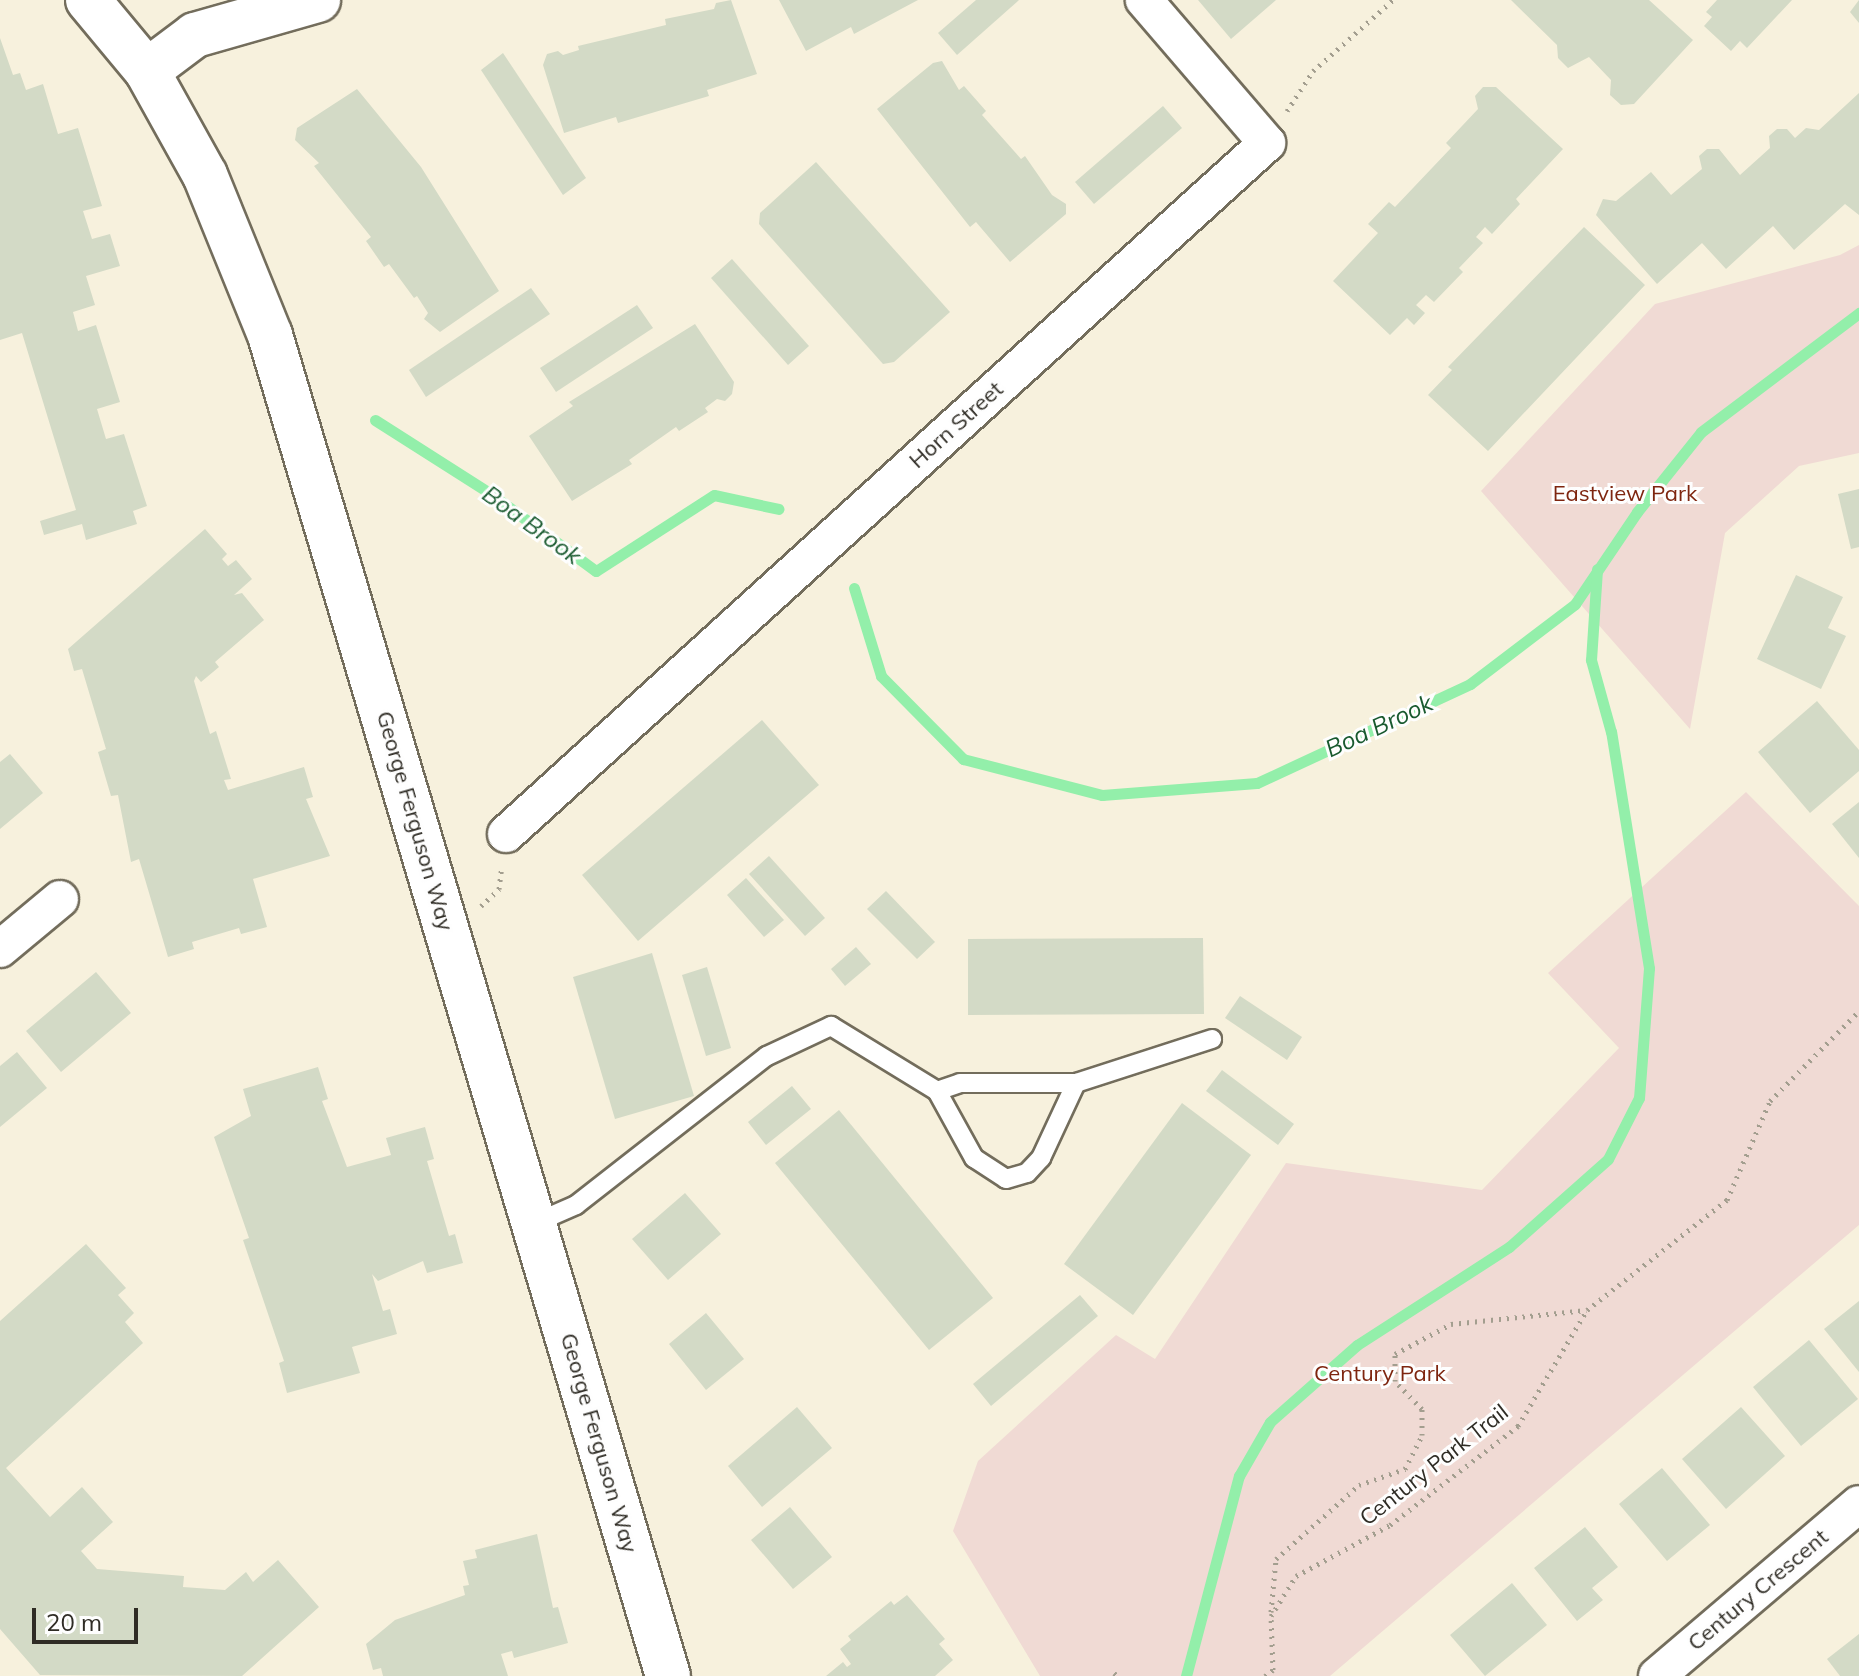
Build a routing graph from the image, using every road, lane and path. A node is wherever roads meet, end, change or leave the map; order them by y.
1 (88, 0) edge
2 (318, 0) edge
3 (1144, 0) edge
4 (1393, 0) edge
5 (147, 71) junction
6 (1267, 143) junction
7 (506, 834) joint
8 (60, 899) dead end
9 (481, 906) dead end
10 (0, 949) edge
11 (1859, 1011) edge
12 (1212, 1039) dead end
13 (1076, 1083) junction
14 (937, 1091) junction
15 (535, 1223) junction
16 (1587, 1310) junction
17 (1859, 1504) edge
18 (1271, 1616) junction
19 (668, 1676) edge
20 (1265, 1676) edge
21 (1657, 1676) edge

1 - 5 main road, George Ferguson Way
2 - 5 main road
3 - 6 street
4 - 6 path
5 - 15 main road, George Ferguson Way
6 - 7 street, Horn Street
7 - 9 path
8 - 10 street
11 - 16 path, Century Park Trail
12 - 13 lane
13 - 14 lane
13 - 14 lane
14 - 15 lane
15 - 19 main road, George Ferguson Way
16 - 18 path, Century Park Trail
16 - 18 path, Century Park Trail
17 - 21 street, Century Crescent
18 - 20 path, Century Park Trail

